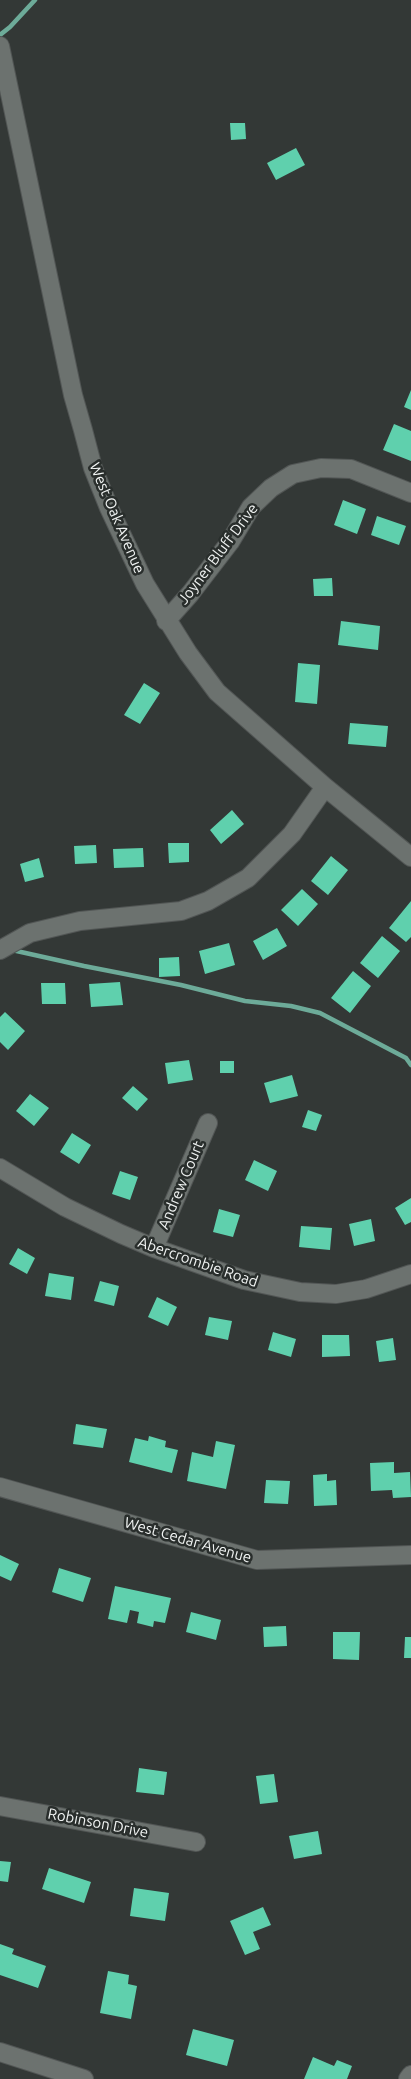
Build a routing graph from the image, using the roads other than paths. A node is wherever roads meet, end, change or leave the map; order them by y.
1 (0, 46) edge
2 (411, 493) edge
3 (166, 620) junction
4 (325, 787) junction
5 (411, 857) edge
6 (0, 950) edge
7 (208, 1123) dead end
8 (0, 1168) edge
9 (154, 1248) junction
10 (411, 1274) edge
11 (0, 1487) edge
12 (411, 1555) edge
13 (0, 1806) edge
14 (196, 1842) dead end
15 (0, 2052) edge
16 (411, 2075) edge
17 (84, 2079) edge
18 (408, 2079) edge

1 - 3 street, West Oak Avenue
2 - 3 street, Joyner Bluff Drive
3 - 4 street, West Oak Avenue
4 - 5 street, West Oak Avenue
4 - 6 street
7 - 9 street, Andrew Court
8 - 9 street, Abercrombie Road
9 - 10 street, Abercrombie Road
11 - 12 street, West Cedar Avenue
13 - 14 street, Robinson Drive
15 - 17 street
16 - 18 street

